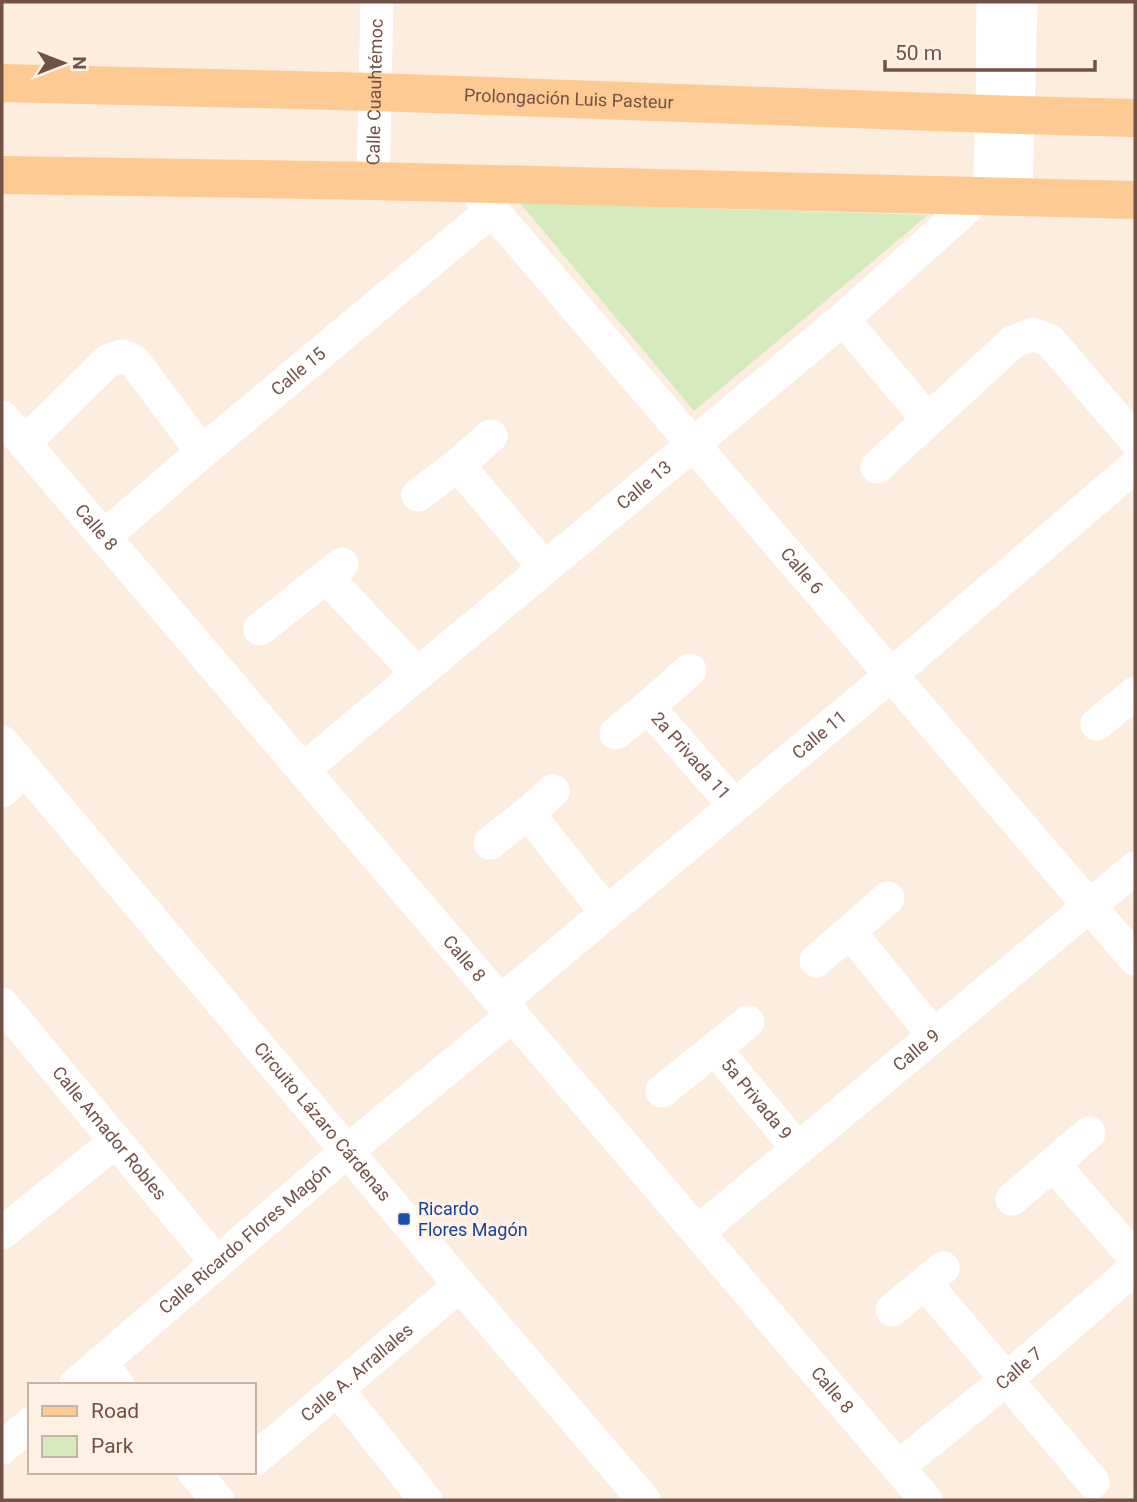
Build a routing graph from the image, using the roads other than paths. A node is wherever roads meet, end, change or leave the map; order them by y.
1 (377, 2) edge
2 (993, 2) edge
3 (1021, 2) edge
4 (2, 83) edge
5 (375, 92) junction
6 (1005, 115) junction
7 (1135, 118) edge
8 (2, 175) edge
9 (373, 181) junction
10 (995, 196) junction
11 (480, 197) junction
12 (1135, 200) edge
13 (843, 319) junction
14 (2, 417) edge
15 (928, 420) junction
16 (491, 436) dead end
17 (1135, 440) edge
18 (25, 442) junction
19 (694, 445) junction
20 (202, 452) junction
21 (458, 465) junction
22 (1135, 466) edge
23 (877, 467) dead end
24 (418, 495) dead end
25 (105, 536) junction
26 (544, 567) junction
27 (260, 628) dead end
28 (690, 670) dead end
29 (418, 674) junction
30 (891, 675) junction
31 (1135, 693) edge
32 (648, 707) junction
33 (1097, 724) dead end
34 (616, 733) dead end
35 (2, 742) edge
36 (304, 769) junction
37 (13, 780) edge
38 (553, 791) dead end
39 (734, 805) junction
40 (528, 813) junction
41 (491, 843) dead end
42 (1135, 868) edge
43 (888, 898) dead end
44 (1090, 907) junction
45 (606, 912) junction
46 (850, 932) junction
47 (1135, 960) edge
48 (816, 961) dead end
49 (2, 1004) edge
50 (507, 1008) junction
51 (747, 1023) dead end
52 (934, 1036) junction
53 (715, 1049) junction
54 (662, 1091) dead end
55 (1089, 1133) dead end
56 (115, 1142) junction
57 (798, 1149) junction
58 (347, 1151) junction
59 (1053, 1164) junction
60 (1012, 1199) dead end
61 (698, 1232) junction
62 (2, 1233) edge
63 (1135, 1258) edge
64 (217, 1263) junction
65 (1135, 1268) edge
66 (460, 1285) junction
67 (892, 1310) dead end
68 (109, 1374) edge
69 (1007, 1379) junction
70 (81, 1383) edge
71 (337, 1389) junction
72 (28, 1426) edge
73 (2, 1448) edge
74 (256, 1458) edge
75 (898, 1467) junction
76 (235, 1474) edge
77 (1091, 1484) edge
78 (208, 1489) edge
79 (426, 1500) edge
80 (645, 1500) edge
81 (926, 1500) edge

1 - 5 street, Calle Cuauhtémoc
2 - 6 street
3 - 6 street
4 - 5 main road, Prolongación Luis Pasteur
5 - 6 main road, Prolongación Luis Pasteur
5 - 9 street, Calle Cuauhtémoc
6 - 7 main road, Prolongación Luis Pasteur
6 - 10 street
8 - 9 main road
9 - 11 main road
10 - 11 main road
10 - 12 main road
10 - 13 street, Calle 13
11 - 19 street, Calle 6
11 - 20 street, Calle 15
13 - 15 street
13 - 19 street, Calle 13
14 - 18 street, Calle 8
15 - 17 street
15 - 23 street
16 - 21 street
18 - 20 street
18 - 25 street, Calle 8
19 - 26 street, Calle 13
19 - 30 street, Calle 6
20 - 25 street, Calle 15
21 - 24 street
21 - 26 street
22 - 30 street, Calle 11
25 - 36 street, Calle 8
26 - 29 street, Calle 13
27 - 29 street
28 - 32 street, 2a Privada 11
29 - 36 street, Calle 13
30 - 39 street, Calle 11
30 - 44 street, Calle 6
31 - 33 street
32 - 34 street, 2a Privada 11
32 - 39 street, 2a Privada 11
35 - 37 street, Circuito Lázaro Cárdenas
36 - 50 street, Calle 8
37 - 58 street, Circuito Lázaro Cárdenas
38 - 40 street
39 - 45 street, Calle 11
40 - 41 street
40 - 45 street
42 - 44 street, Calle 9
43 - 46 street
44 - 47 street, Calle 6
44 - 52 street, Calle 9
45 - 50 street, Calle 11
46 - 48 street
46 - 52 street
49 - 56 street, Calle Amador Robles
50 - 58 street, Calle Ricardo Flores Magón
50 - 61 street, Calle 8
51 - 53 street, 5a Privada 9
52 - 57 street, Calle 9
53 - 54 street, 5a Privada 9
53 - 57 street, 5a Privada 9
55 - 59 street
56 - 62 street
56 - 64 street, Calle Amador Robles
57 - 61 street, Calle 9
58 - 64 street, Calle Ricardo Flores Magón
58 - 66 street, Circuito Lázaro Cárdenas
59 - 60 street
59 - 63 street
61 - 75 street, Calle 8
64 - 68 street, Calle Ricardo Flores Magón
65 - 69 street, Calle 7
66 - 71 street, Calle A. Arrallales
66 - 80 street, Circuito Lázaro Cárdenas
67 - 69 street
68 - 70 street, Calle Ricardo Flores Magón
69 - 75 street, Calle 7
69 - 77 street
71 - 74 street, Calle A. Arrallales
71 - 79 street
72 - 73 street
75 - 81 street, Calle 8
76 - 78 street

